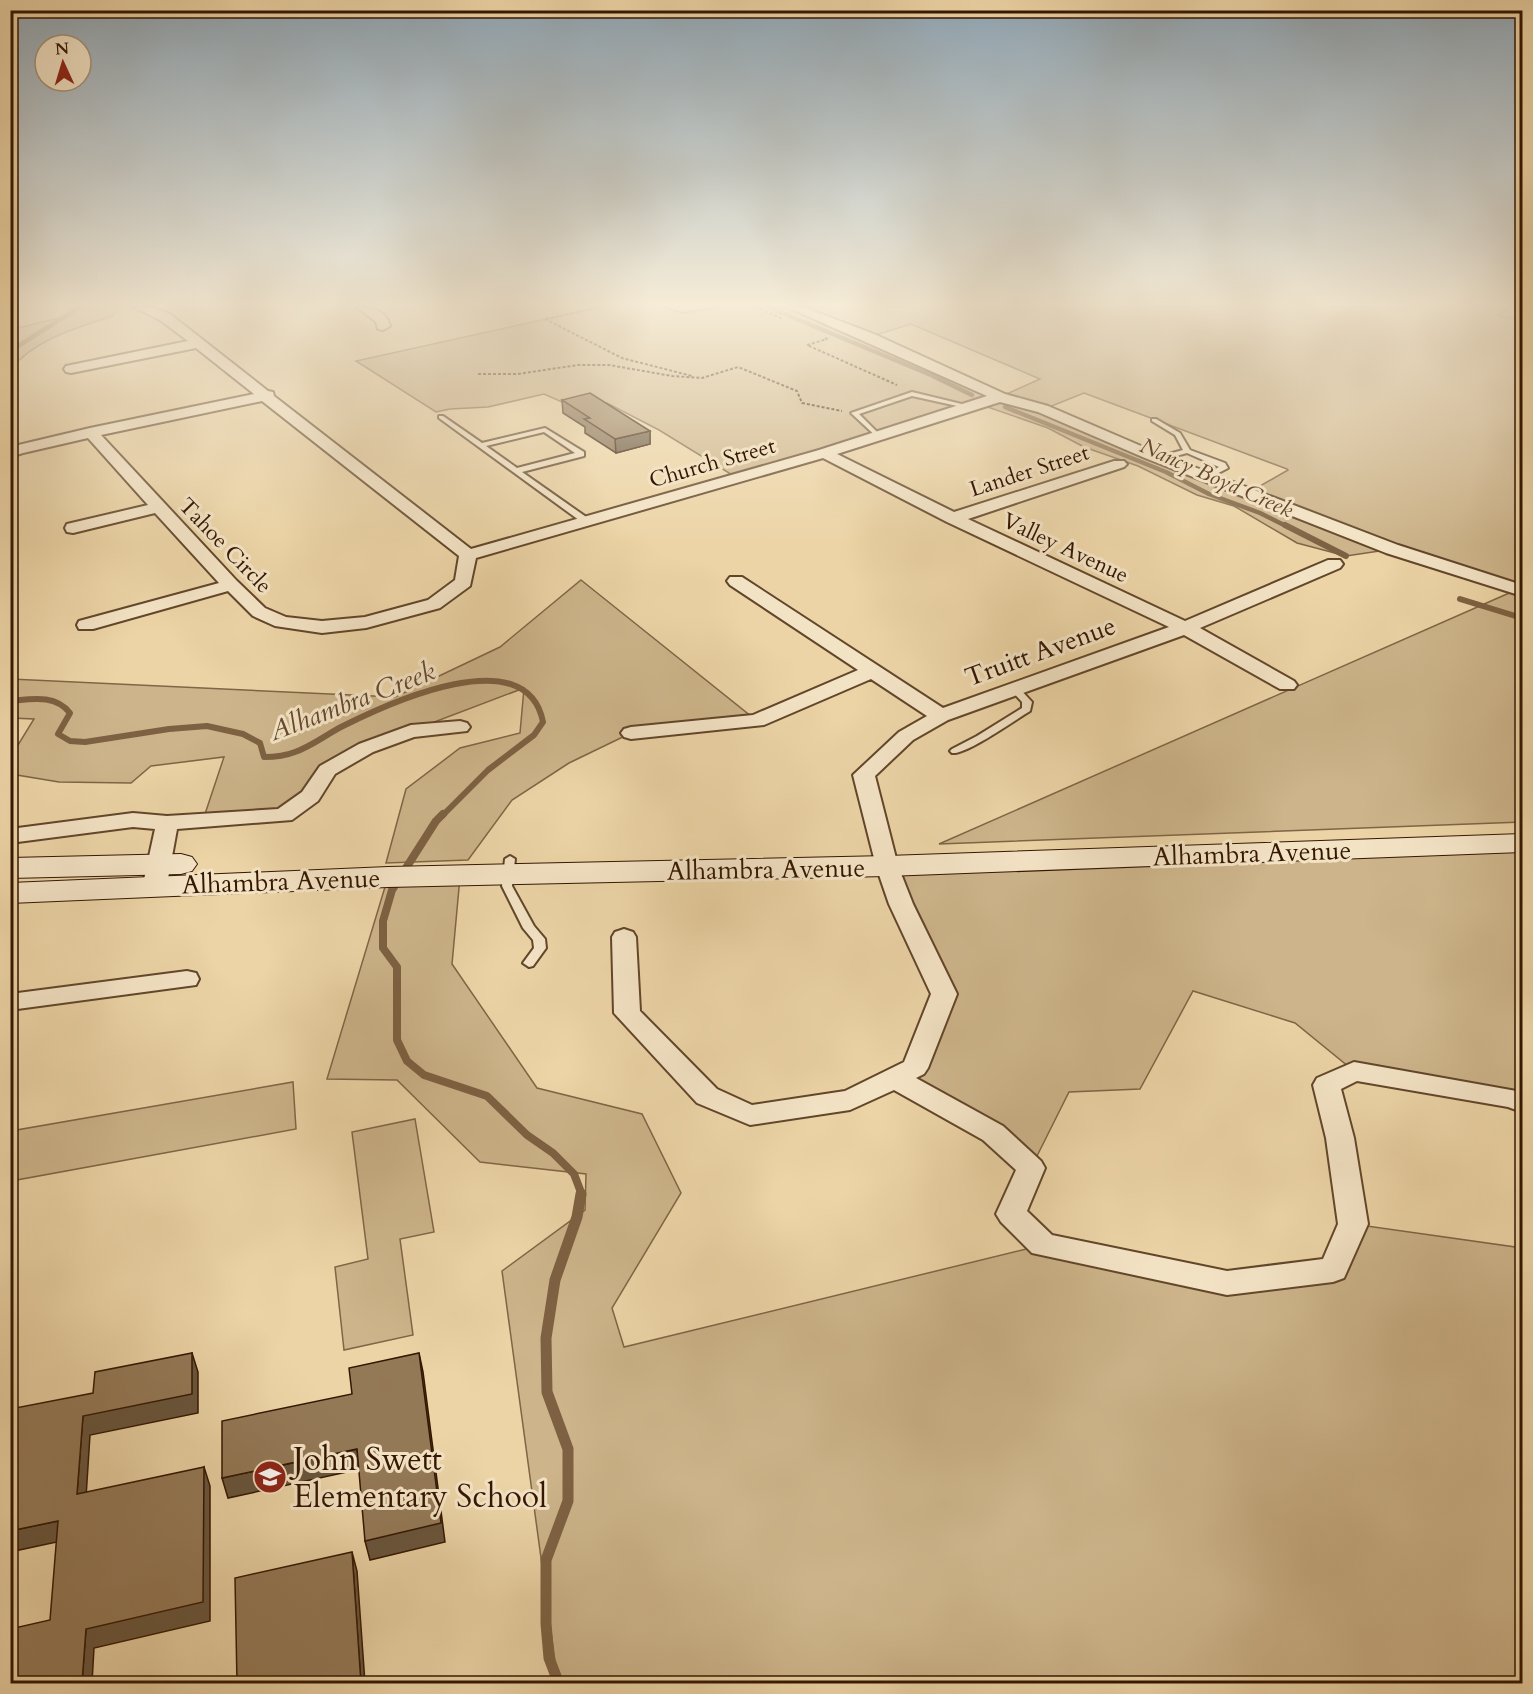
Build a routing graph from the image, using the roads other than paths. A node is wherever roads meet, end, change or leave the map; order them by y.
1 (256, 386) edge
2 (976, 386) edge
3 (268, 395) junction
4 (1000, 397) junction
5 (971, 407) junction
6 (441, 417) dead end
7 (1154, 420) dead end
8 (90, 432) junction
9 (878, 436) junction
10 (481, 445) junction
11 (1187, 451) junction
12 (10, 453) edge
13 (825, 453) junction
14 (1161, 459) junction
15 (1119, 464) dead end
16 (516, 471) junction
17 (1207, 477) junction
18 (158, 507) junction
19 (953, 518) junction
20 (586, 521) junction
21 (73, 528) dead end
22 (468, 555) junction
23 (1334, 564) dead end
24 (736, 581) dead end
25 (231, 585) junction
26 (1522, 591) edge
27 (86, 624) dead end
28 (1185, 628) junction
29 (873, 672) junction
30 (1287, 685) dead end
31 (1015, 689) junction
32 (941, 716) junction
33 (460, 727) dead end
34 (631, 733) dead end
35 (955, 750) dead end
36 (1522, 822) edge
37 (167, 823) junction
38 (10, 836) edge
39 (1522, 843) edge
40 (885, 856) junction
41 (508, 867) junction
42 (10, 868) edge
43 (157, 875) junction
44 (10, 893) edge
45 (624, 937) dead end
46 (529, 963) dead end
47 (187, 979) dead end
48 (10, 1002) edge
49 (894, 1078) junction
50 (1522, 1103) edge

1 - 3 street
2 - 4 street
3 - 8 street
3 - 22 street
4 - 5 street, Church Street
4 - 14 street
5 - 9 street, Church Street
5 - 9 lane
6 - 10 lane
7 - 11 lane
8 - 12 street
8 - 18 street, Tahoe Circle
9 - 13 street, Church Street
10 - 16 lane
10 - 16 lane
11 - 14 lane
11 - 17 lane
13 - 19 street, Valley Avenue
13 - 20 street, Church Street
14 - 17 street
15 - 19 street, Lander Street
16 - 20 lane
17 - 26 street
18 - 21 street
18 - 25 street, Tahoe Circle
19 - 28 street, Valley Avenue
20 - 22 street, Church Street
22 - 25 street, Tahoe Circle
23 - 28 street, Truitt Avenue
24 - 29 street
25 - 27 street
28 - 30 street, Valley Avenue
28 - 31 street, Truitt Avenue
29 - 32 street
29 - 34 street
31 - 32 street, Truitt Avenue
31 - 35 lane
32 - 40 street, Truitt Avenue
33 - 37 street
36 - 40 main road, Alhambra Avenue
37 - 38 street
37 - 43 street
39 - 40 main road, Alhambra Avenue
40 - 41 main road, Alhambra Avenue
40 - 49 street
41 - 43 main road, Alhambra Avenue
41 - 46 lane
42 - 43 main road, Alhambra Avenue
43 - 44 main road, Alhambra Avenue
45 - 49 street
47 - 48 street
49 - 50 street

